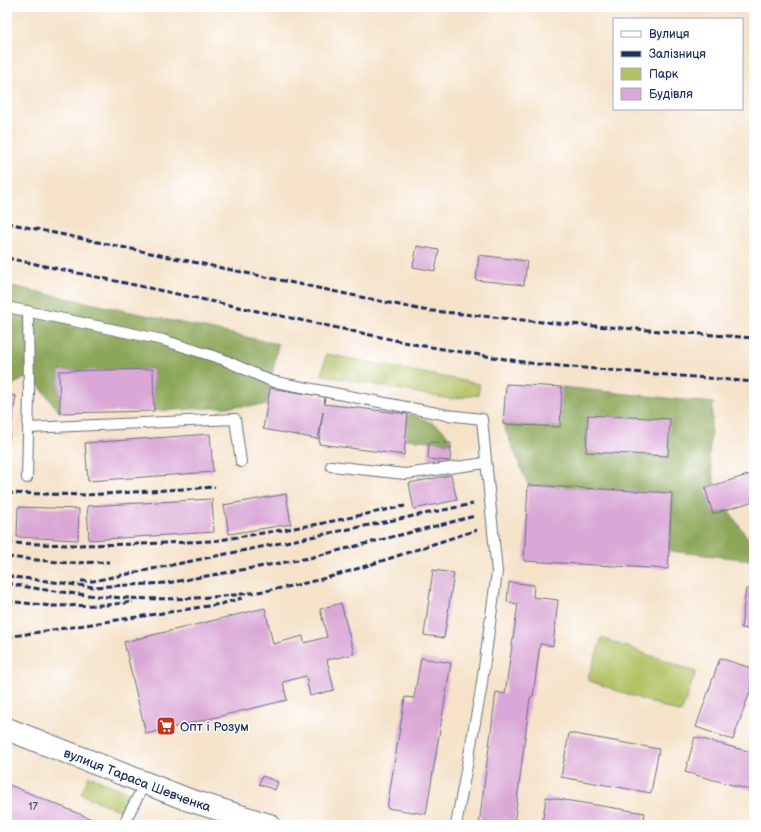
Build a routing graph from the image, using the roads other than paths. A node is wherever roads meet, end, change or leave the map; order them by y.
1 (7, 307) edge
2 (28, 311) junction
3 (28, 428) junction
4 (240, 462) dead end
5 (486, 463) junction
6 (331, 466) dead end
7 (27, 478) dead end
8 (7, 729) edge
9 (145, 783) junction
10 (247, 822) edge
11 (123, 825) edge
12 (269, 825) edge
13 (456, 825) edge

1 - 2 lane
2 - 3 lane
2 - 5 lane
3 - 4 lane
3 - 7 lane
5 - 6 lane
5 - 13 lane
8 - 9 main road, вулиця Тараса Шевченка
9 - 10 main road, вулиця Тараса Шевченка
9 - 11 lane
10 - 12 main road, вулиця Тараса Шевченка

